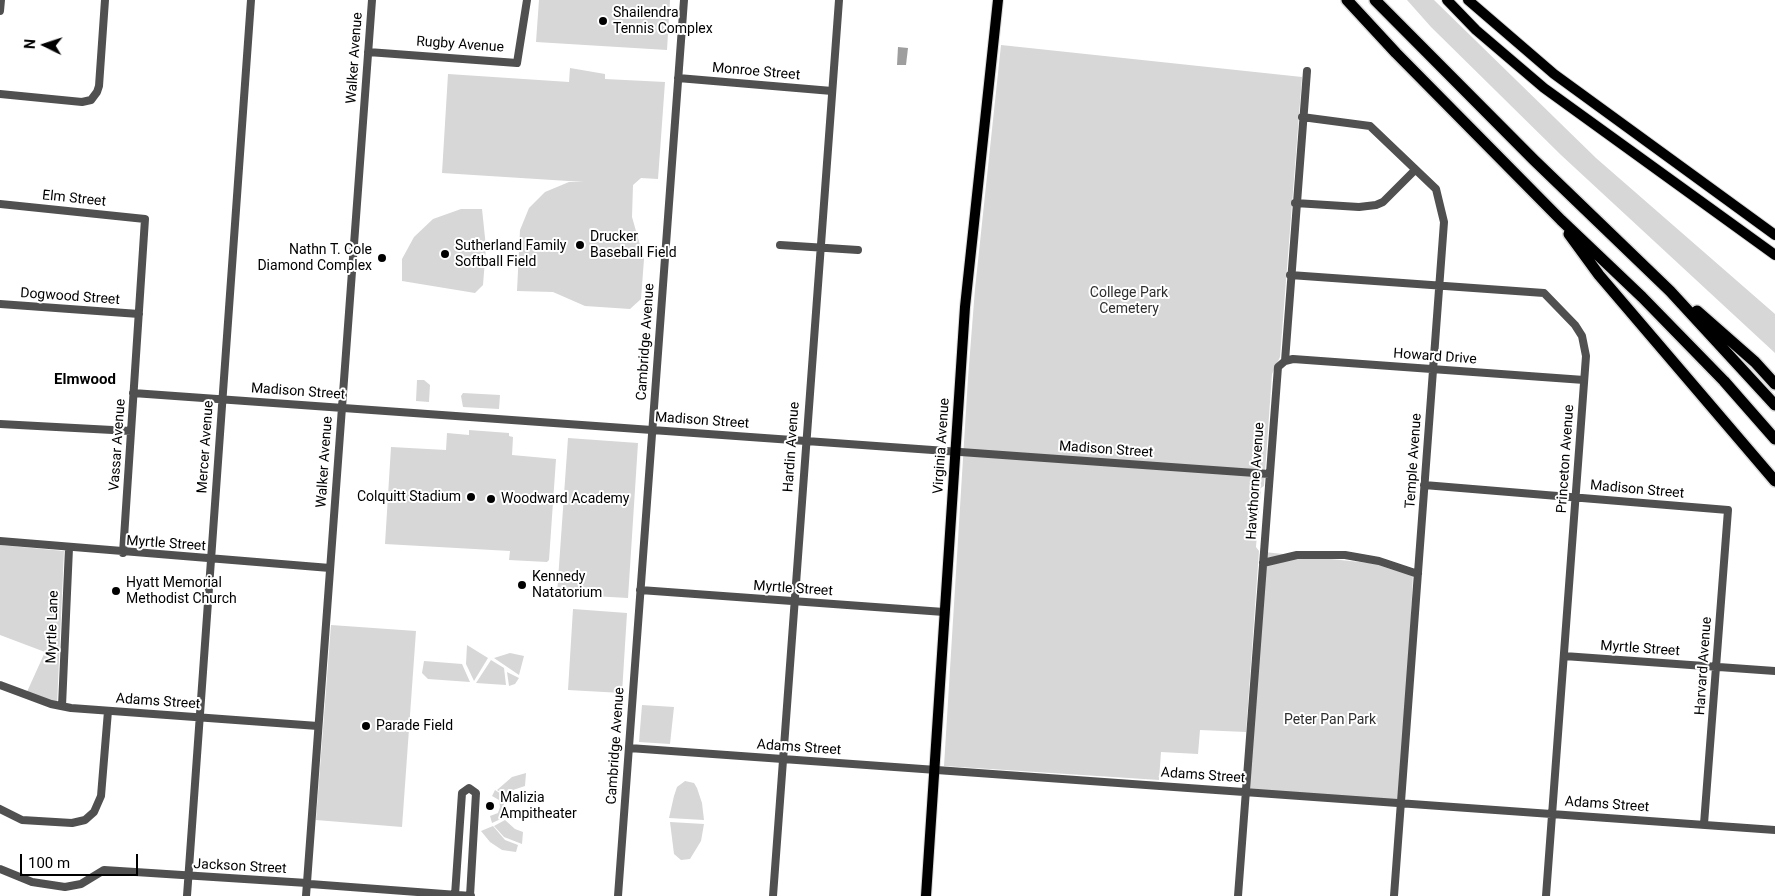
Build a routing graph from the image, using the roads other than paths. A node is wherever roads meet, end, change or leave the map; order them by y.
1 (1, 0) edge
2 (105, 0) edge
3 (251, 0) edge
4 (372, 0) edge
5 (527, 0) edge
6 (684, 0) edge
7 (839, 0) edge
8 (998, 0) edge
9 (1347, 0) edge
10 (1375, 0) edge
11 (1447, 0) edge
12 (1468, 0) edge
13 (0, 11) edge
14 (368, 52) junction
15 (1307, 71) dead end
16 (678, 78) junction
17 (832, 91) junction
18 (0, 94) edge
19 (1302, 117) junction
20 (1415, 170) junction
21 (1295, 203) junction
22 (0, 204) edge
23 (145, 219) joint
24 (1561, 220) junction
25 (1775, 235) edge
26 (780, 245) dead end
27 (820, 248) junction
28 (858, 250) dead end
29 (1775, 255) edge
30 (1290, 274) junction
31 (1440, 284) junction
32 (1670, 290) junction
33 (0, 304) edge
34 (139, 314) junction
35 (1285, 361) junction
36 (1433, 369) junction
37 (1584, 380) junction
38 (1775, 384) edge
39 (134, 393) junction
40 (222, 400) junction
41 (1775, 405) edge
42 (342, 408) junction
43 (0, 424) edge
44 (652, 430) junction
45 (131, 431) junction
46 (1775, 439) edge
47 (805, 441) junction
48 (955, 452) junction
49 (1269, 474) junction
50 (1775, 480) edge
51 (1424, 485) junction
52 (1576, 497) junction
53 (1728, 510) joint
54 (0, 541) edge
55 (69, 548) junction
56 (123, 553) junction
57 (210, 560) junction
58 (1263, 564) junction
59 (330, 568) junction
60 (1418, 574) junction
61 (640, 590) junction
62 (794, 601) junction
63 (944, 612) junction
64 (1564, 656) junction
65 (1716, 667) junction
66 (1775, 671) edge
67 (0, 685) edge
68 (62, 706) junction
69 (108, 711) junction
70 (199, 718) junction
71 (318, 726) junction
72 (628, 748) junction
73 (783, 759) junction
74 (934, 770) junction
75 (1246, 791) junction
76 (1401, 802) junction
77 (0, 809) edge
78 (1552, 813) junction
79 (1704, 824) junction
80 (1775, 830) edge
81 (0, 869) edge
82 (189, 877) junction
83 (308, 884) junction
84 (187, 896) edge
85 (306, 896) edge
86 (460, 896) edge
87 (470, 896) edge
88 (618, 896) edge
89 (773, 896) edge
90 (926, 896) edge
91 (1238, 896) edge
92 (1394, 896) edge
93 (1546, 896) edge

1 - 13 street
2 - 18 street
3 - 40 street, Mercer Avenue
4 - 14 street, Walker Avenue
5 - 14 street, Rugby Avenue
6 - 16 street, Cambridge Avenue
7 - 17 street, Hardin Avenue
8 - 48 main road, Virginia Avenue
9 - 24 highway
10 - 32 highway
11 - 29 main road
12 - 25 main road
14 - 42 street, Walker Avenue
15 - 19 street, Hawthorne Avenue
16 - 17 street, Monroe Street
16 - 44 street, Cambridge Avenue
17 - 27 street, Hardin Avenue
19 - 20 street, Temple Avenue
19 - 21 street, Hawthorne Avenue
20 - 21 street
20 - 31 street, Temple Avenue
21 - 30 street, Hawthorne Avenue
22 - 23 street, Elm Street
23 - 34 street, Vassar Avenue
24 - 46 highway
24 - 50 highway
26 - 27 street
27 - 28 street
27 - 47 street, Hardin Avenue
30 - 31 street, Princeton Avenue
30 - 35 street, Hawthorne Avenue
31 - 36 street, Temple Avenue
31 - 37 street, Princeton Avenue
32 - 38 highway
32 - 41 highway
33 - 34 street, Dogwood Street
34 - 39 street, Vassar Avenue
35 - 36 street, Howard Drive
35 - 49 street, Hawthorne Avenue
36 - 37 street, Howard Drive
36 - 51 street, Temple Avenue
37 - 52 street, Princeton Avenue
39 - 40 street, Madison Street
39 - 45 street, Vassar Avenue
40 - 42 street, Madison Street
40 - 57 street, Mercer Avenue
42 - 44 street, Madison Street
42 - 59 street, Walker Avenue
43 - 45 street
44 - 47 street, Madison Street
44 - 61 street, Cambridge Avenue
45 - 56 street, Vassar Avenue
47 - 48 street, Madison Street
47 - 62 street, Hardin Avenue
48 - 49 street, Madison Street
48 - 63 main road, Virginia Avenue
49 - 58 street, Hawthorne Avenue
51 - 52 street, Madison Street
51 - 60 street, Temple Avenue
52 - 53 street, Madison Street
52 - 64 street, Princeton Avenue
53 - 65 street, Harvard Avenue
54 - 55 street, Myrtle Street
55 - 56 street, Myrtle Street
55 - 68 street, Myrtle Lane
56 - 57 street, Myrtle Street
57 - 59 street, Myrtle Street
57 - 70 street, Mercer Avenue
58 - 60 street
58 - 75 street, Hawthorne Avenue
59 - 71 street, Walker Avenue
60 - 76 street, Temple Avenue
61 - 62 street, Myrtle Street
61 - 72 street, Cambridge Avenue
62 - 63 street, Myrtle Street
62 - 73 street, Hardin Avenue
63 - 74 main road, Virginia Avenue
64 - 65 street, Myrtle Street
64 - 78 street, Princeton Avenue
65 - 66 street, Myrtle Street
65 - 79 street, Harvard Avenue
67 - 68 street, Adams Street
68 - 69 street, Adams Street
69 - 70 street, Adams Street
69 - 77 street
70 - 71 street, Adams Street
70 - 82 street, Mercer Avenue
71 - 83 street, Walker Avenue
72 - 73 street, Adams Street
72 - 88 street, Cambridge Avenue
73 - 74 street, Adams Street
73 - 89 street, Hardin Avenue
74 - 75 street, Adams Street
74 - 90 main road, Virginia Avenue
75 - 76 street, Adams Street
75 - 91 street, Hawthorne Avenue
76 - 78 street, Adams Street
76 - 92 street, Temple Avenue
78 - 79 street, Adams Street
78 - 93 street, Princeton Avenue
79 - 80 street, Adams Street
81 - 82 street, Jackson Street
82 - 83 street, Jackson Street
82 - 84 street, Mercer Avenue
83 - 85 street, Walker Avenue
83 - 86 street, Jackson Street
86 - 87 street, Jackson Street
86 - 87 street

